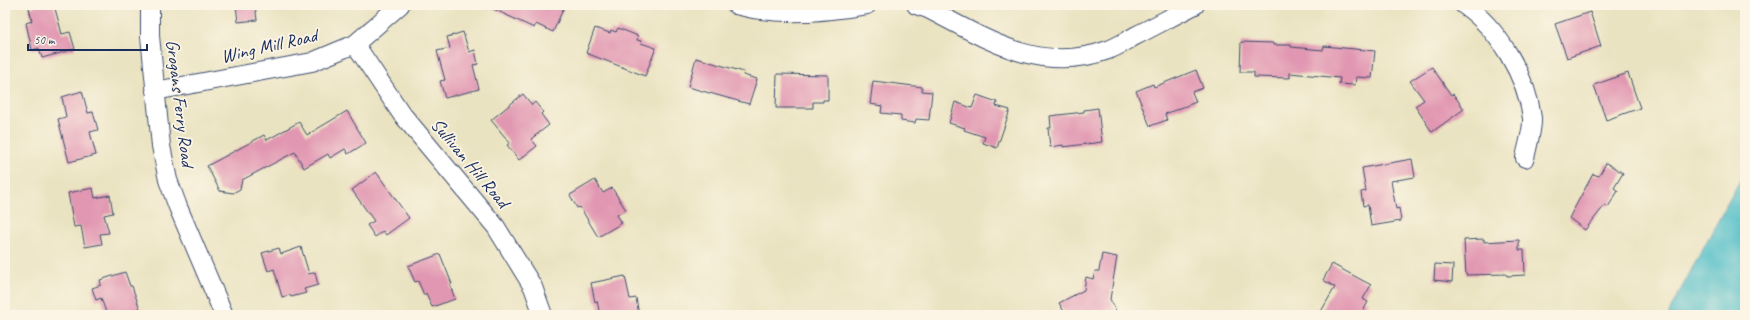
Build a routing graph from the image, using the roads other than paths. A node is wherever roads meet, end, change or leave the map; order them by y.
1 (150, 5) edge
2 (400, 5) edge
3 (736, 5) edge
4 (867, 5) edge
5 (916, 5) edge
6 (1195, 5) edge
7 (1464, 5) edge
8 (355, 44) junction
9 (155, 91) junction
10 (1524, 158) dead end
11 (224, 315) edge
12 (543, 315) edge

1 - 9 street, Grogans Ferry Road
2 - 8 street, Wing Mill Road
3 - 4 street
5 - 6 street
7 - 10 street
8 - 9 street, Wing Mill Road
8 - 12 street, Sullivan Hill Road
9 - 11 street, Grogans Ferry Road

